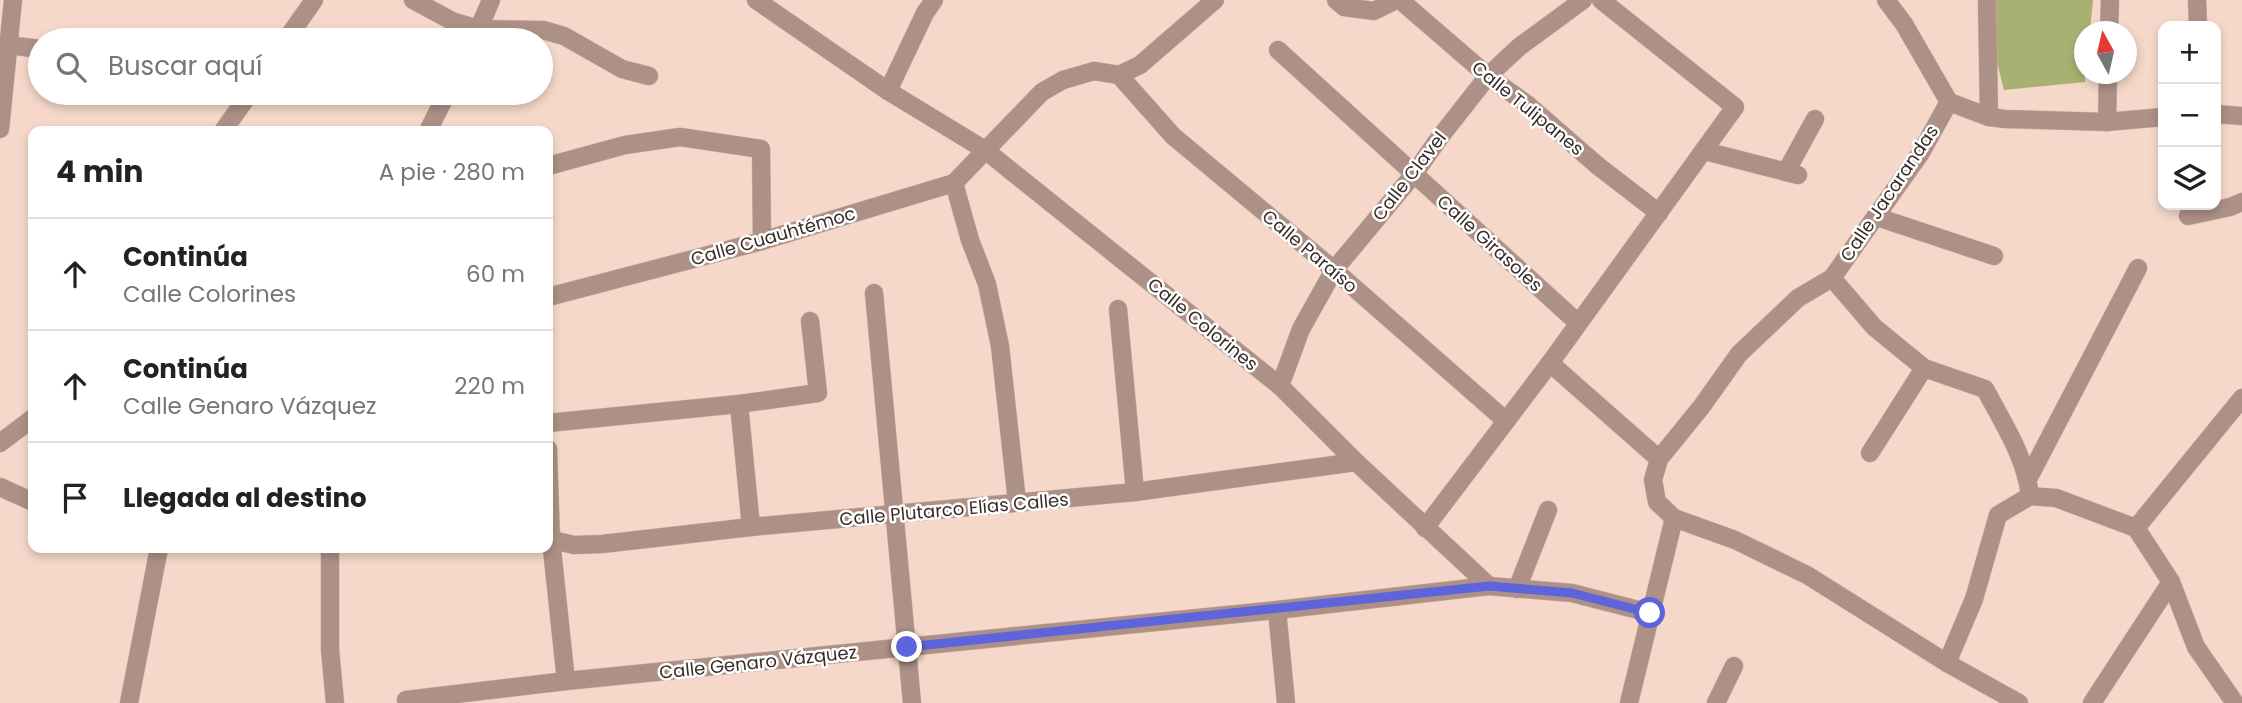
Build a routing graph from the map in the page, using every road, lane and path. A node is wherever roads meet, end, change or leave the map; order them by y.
1 (13, 0) edge
2 (314, 0) edge
3 (413, 0) edge
4 (491, 0) edge
5 (756, 0) edge
6 (934, 0) edge
7 (1214, 0) edge
8 (1336, 0) edge
9 (1398, 0) edge
10 (1583, 0) edge
11 (1601, 0) edge
12 (1886, 0) edge
13 (1987, 0) edge
14 (2110, 0) edge
15 (2197, 0) edge
16 (2109, 21) edge
17 (2198, 21) edge
18 (294, 28) edge
19 (465, 28) edge
20 (480, 28) edge
21 (553, 33) edge
22 (8, 46) junction
23 (28, 48) edge
24 (1278, 50) dead end
25 (1119, 75) junction
26 (649, 76) dead end
27 (1488, 76) junction
28 (2108, 84) edge
29 (888, 91) junction
30 (1949, 102) junction
31 (241, 105) edge
32 (441, 105) edge
33 (2221, 114) edge
34 (2242, 116) edge
35 (1989, 117) junction
36 (2158, 118) edge
37 (1815, 119) dead end
38 (2107, 122) junction
39 (227, 126) edge
40 (430, 126) edge
41 (0, 129) edge
42 (985, 150) junction
43 (1704, 151) junction
44 (553, 165) edge
45 (1414, 174) junction
46 (954, 183) junction
47 (2242, 202) edge
48 (1659, 213) junction
49 (2188, 216) dead end
50 (1877, 217) junction
51 (762, 242) junction
52 (1994, 256) dead end
53 (2138, 268) dead end
54 (1334, 270) junction
55 (1832, 278) junction
56 (874, 293) dead end
57 (553, 296) edge
58 (1118, 309) dead end
59 (810, 321) dead end
60 (1578, 323) junction
61 (1550, 363) junction
62 (1924, 368) junction
63 (1280, 386) junction
64 (2242, 398) edge
65 (739, 404) junction
66 (28, 421) edge
67 (1506, 421) junction
68 (553, 423) edge
69 (2, 439) edge
70 (1870, 453) dead end
71 (1659, 459) junction
72 (1356, 462) junction
73 (0, 487) edge
74 (2029, 488) junction
75 (1135, 492) junction
76 (28, 500) edge
77 (1017, 502) junction
78 (1548, 510) dead end
79 (896, 515) junction
80 (1674, 518) junction
81 (751, 527) junction
82 (1425, 528) junction
83 (2136, 528) junction
84 (553, 541) edge
85 (158, 553) edge
86 (330, 553) edge
87 (551, 553) edge
88 (2171, 582) junction
89 (1489, 586) junction
90 (1517, 589) junction
91 (1277, 610) junction
92 (1650, 613) junction
93 (907, 647) junction
94 (1947, 663) junction
95 (1734, 666) dead end
96 (566, 681) junction
97 (487, 697) edge
98 (406, 700) dead end
99 (129, 703) edge
100 (335, 703) edge
101 (912, 703) edge
102 (1286, 703) edge
103 (1629, 703) edge
104 (1716, 703) edge
105 (2019, 703) edge
106 (2092, 703) edge
107 (2235, 703) edge

1 - 22 street
2 - 18 street
3 - 19 street
4 - 20 street
5 - 29 street, Calle Colorines
6 - 29 street
7 - 25 street
8 - 9 street
9 - 27 street, Calle Tulipanes
10 - 27 street, Calle Clavel
11 - 43 street
12 - 30 street
13 - 35 street
14 - 16 street
15 - 17 street
21 - 26 street
22 - 23 street
22 - 41 street
24 - 45 street, Calle Girasoles
25 - 42 street, Calle Cuauhtémoc
25 - 54 street, Calle Paraíso
27 - 45 street, Calle Clavel
27 - 48 street, Calle Tulipanes
28 - 38 street
29 - 42 street, Calle Colorines
30 - 35 street
30 - 50 street, Calle Jacarandas
31 - 39 street
32 - 40 street
33 - 34 street
35 - 38 street
36 - 38 street
37 - 43 street
42 - 46 street, Calle Cuauhtémoc
42 - 63 street, Calle Colorines
43 - 48 street
44 - 51 street
45 - 54 street, Calle Clavel
45 - 60 street, Calle Girasoles
46 - 51 street, Calle Cuauhtémoc
46 - 77 street
47 - 49 street
48 - 60 street
50 - 52 street
50 - 55 street, Calle Jacarandas
51 - 57 street, Calle Cuauhtémoc
53 - 74 street
54 - 63 street, Calle Clavel
54 - 67 street, Calle Paraíso
55 - 62 street
55 - 71 street, Calle Jacarandas
56 - 79 street
58 - 75 street
59 - 65 street
60 - 61 street
61 - 67 street
61 - 71 street
62 - 70 street
62 - 74 street
63 - 72 street, Calle Colorines
64 - 83 street
65 - 68 street
65 - 81 street
66 - 69 street
67 - 82 street
71 - 80 street
72 - 75 street, Calle Plutarco Elías Calles
72 - 82 street, Calle Colorines
73 - 76 street
74 - 83 street
74 - 94 street
75 - 77 street, Calle Plutarco Elías Calles
77 - 79 street, Calle Plutarco Elías Calles
78 - 90 street
79 - 81 street, Calle Plutarco Elías Calles
79 - 93 street
80 - 92 street
80 - 94 street
81 - 84 street, Calle Plutarco Elías Calles
82 - 89 street, Calle Colorines
83 - 88 street
85 - 99 street
86 - 100 street
87 - 96 street
88 - 106 street
88 - 107 street
89 - 90 street
89 - 91 street, Calle Genaro Vázquez
90 - 92 street
91 - 93 street, Calle Genaro Vázquez
91 - 102 street
92 - 103 street
93 - 96 street, Calle Genaro Vázquez
93 - 101 street
94 - 105 street
95 - 104 street
96 - 97 street, Calle Genaro Vázquez
97 - 98 street, Calle Genaro Vázquez

